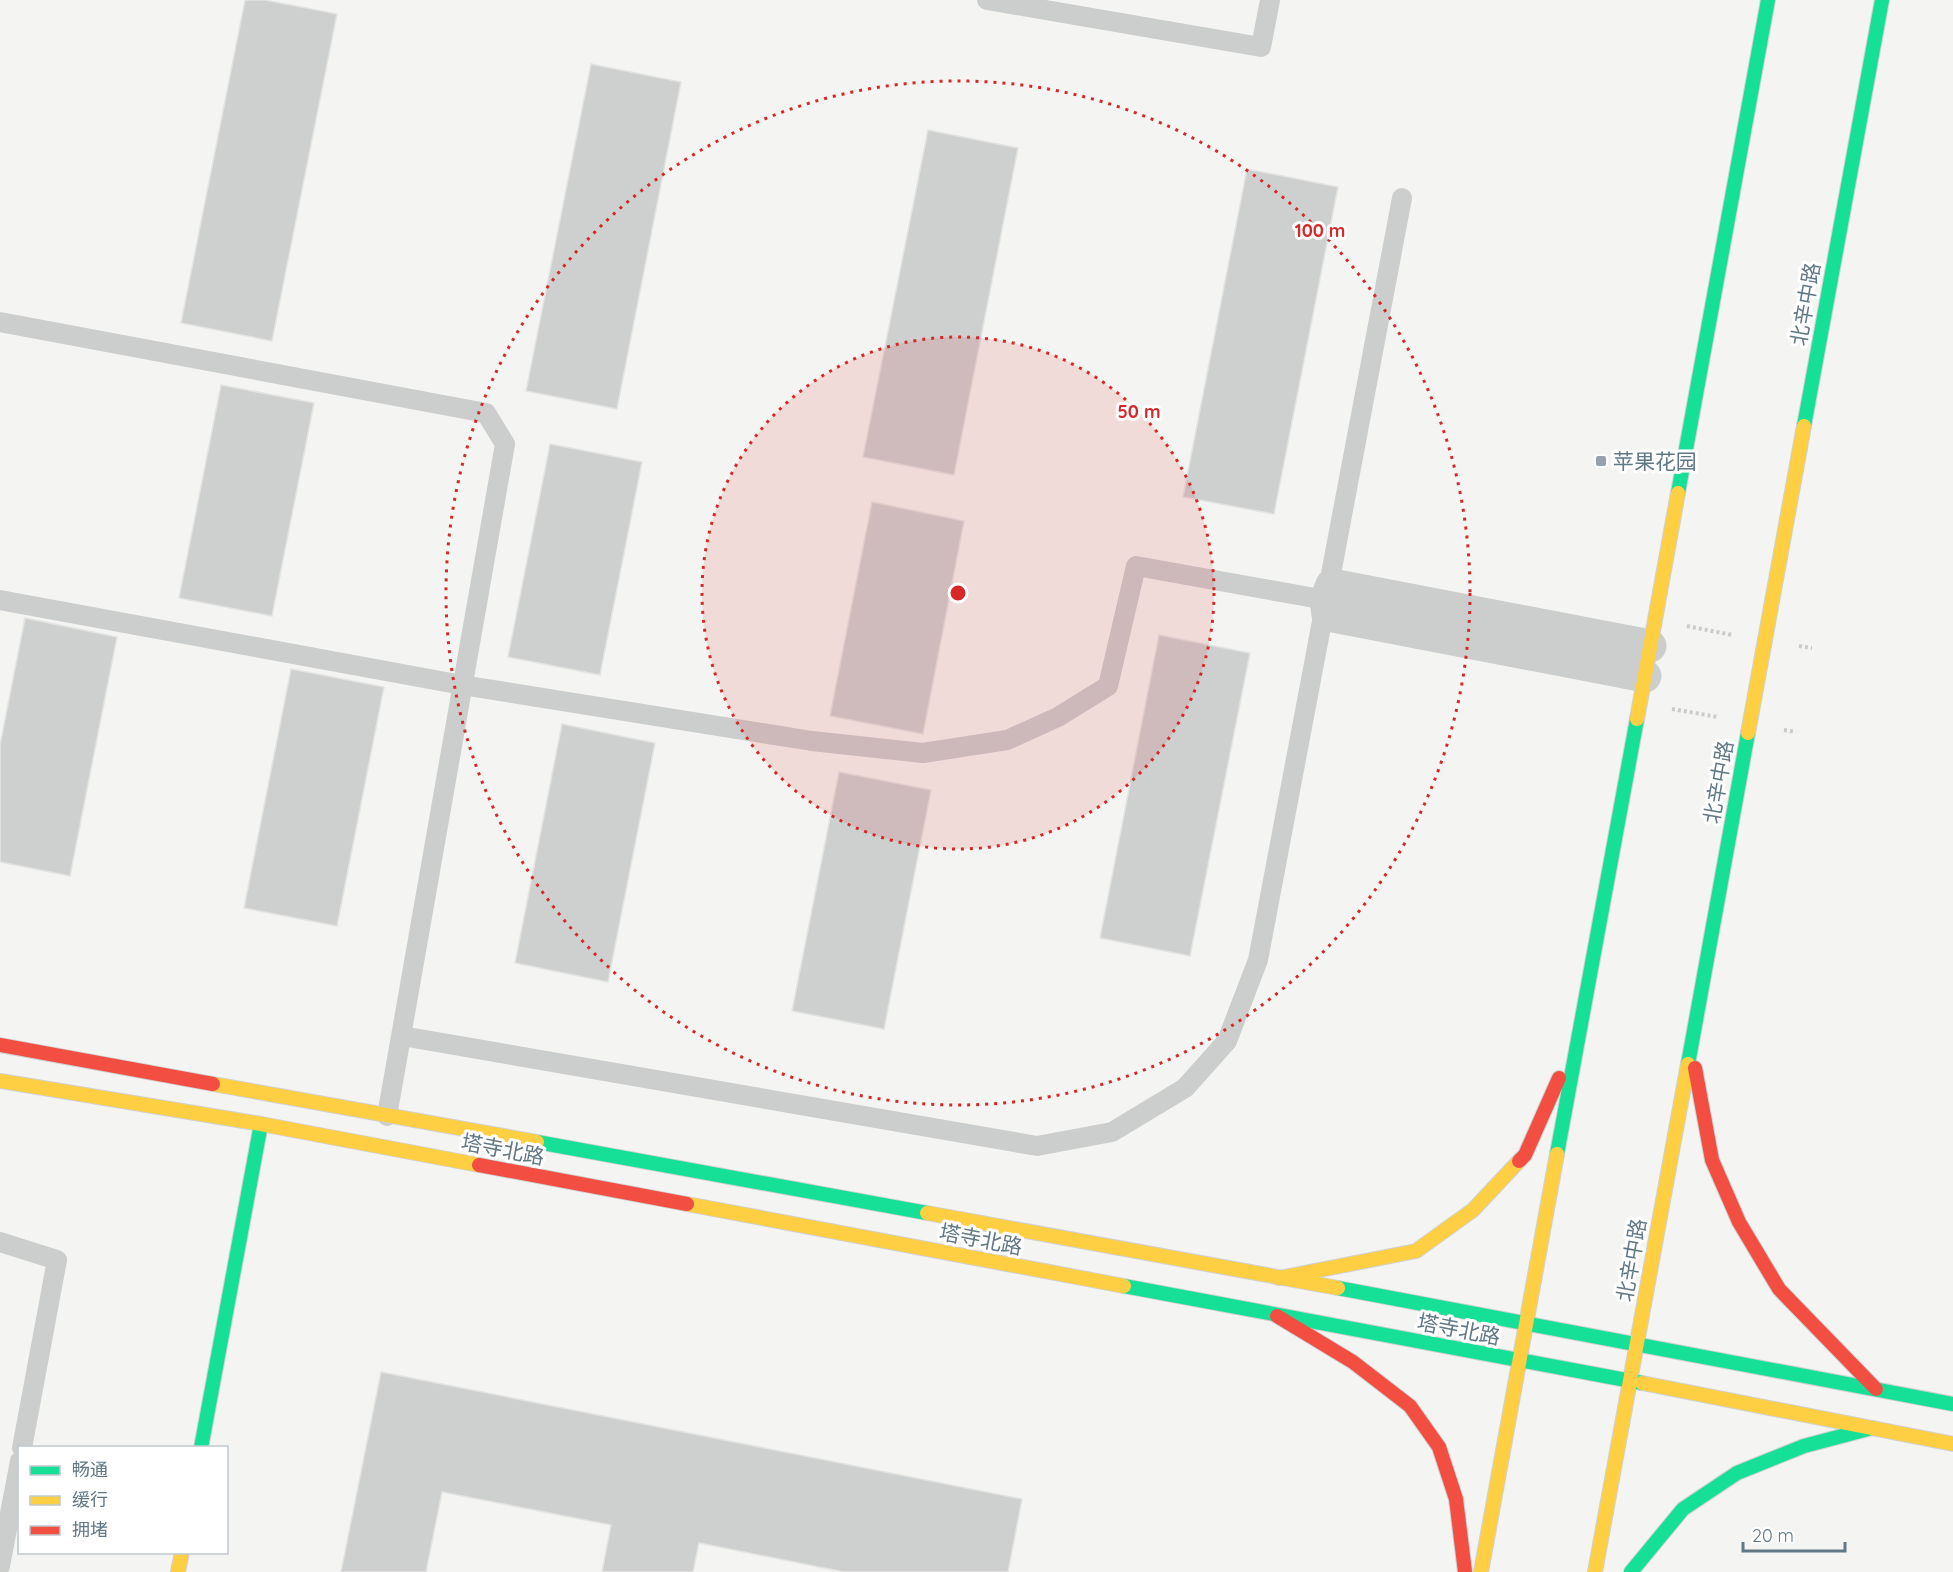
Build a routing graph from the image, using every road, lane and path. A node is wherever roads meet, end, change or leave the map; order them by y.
1 (987, 0) edge
2 (1270, 0) edge
3 (1768, 0) edge
4 (1882, 0) edge
5 (1402, 198) dead end
6 (0, 322) edge
7 (0, 600) edge
8 (1326, 600) junction
9 (1765, 640) junction
10 (1812, 648) dead end
11 (1648, 661) junction
12 (462, 685) junction
13 (1750, 723) junction
14 (1796, 732) dead end
15 (1581, 1030) junction
16 (402, 1036) junction
17 (0, 1045) edge
18 (1691, 1046) junction
19 (0, 1081) edge
20 (387, 1116) junction
21 (261, 1124) junction
22 (0, 1242) edge
23 (1279, 1278) junction
24 (1277, 1316) junction
25 (1527, 1323) junction
26 (1637, 1343) junction
27 (1520, 1361) junction
28 (1630, 1381) junction
29 (1876, 1389) junction
30 (1953, 1404) edge
31 (1872, 1428) junction
32 (1953, 1444) edge
33 (22, 1446) edge
34 (201, 1446) edge
35 (18, 1472) edge
36 (182, 1554) edge
37 (0, 1566) edge
38 (178, 1572) edge
39 (1465, 1572) edge
40 (1481, 1572) edge
41 (1594, 1572) edge
42 (1631, 1572) edge

1 - 2 lane
3 - 11 main road
4 - 9 main road, 北辛中路
5 - 8 lane
6 - 12 lane
7 - 12 lane
8 - 11 street
8 - 12 lane
8 - 16 lane
9 - 10 path
9 - 11 path
9 - 13 main road, 北辛中路
11 - 13 path
11 - 15 main road
12 - 16 lane
13 - 14 path
13 - 18 main road, 北辛中路
15 - 23 main road
15 - 25 main road
16 - 20 lane
17 - 20 main road, 塔寺北路
18 - 26 main road, 北辛中路
18 - 29 main road
19 - 21 main road, 塔寺北路
20 - 23 main road, 塔寺北路
21 - 24 main road, 塔寺北路
21 - 34 main road
22 - 33 lane
23 - 25 main road, 塔寺北路
24 - 27 main road, 塔寺北路
24 - 39 main road
25 - 26 main road, 塔寺北路
25 - 27 main road
26 - 28 main road, 北辛中路
26 - 29 main road, 塔寺北路
27 - 28 main road, 塔寺北路
27 - 40 main road
28 - 31 main road, 塔寺北路
28 - 41 main road, 北辛中路
29 - 30 main road, 塔寺北路
31 - 32 main road, 塔寺北路
31 - 42 main road
35 - 37 lane
36 - 38 main road

